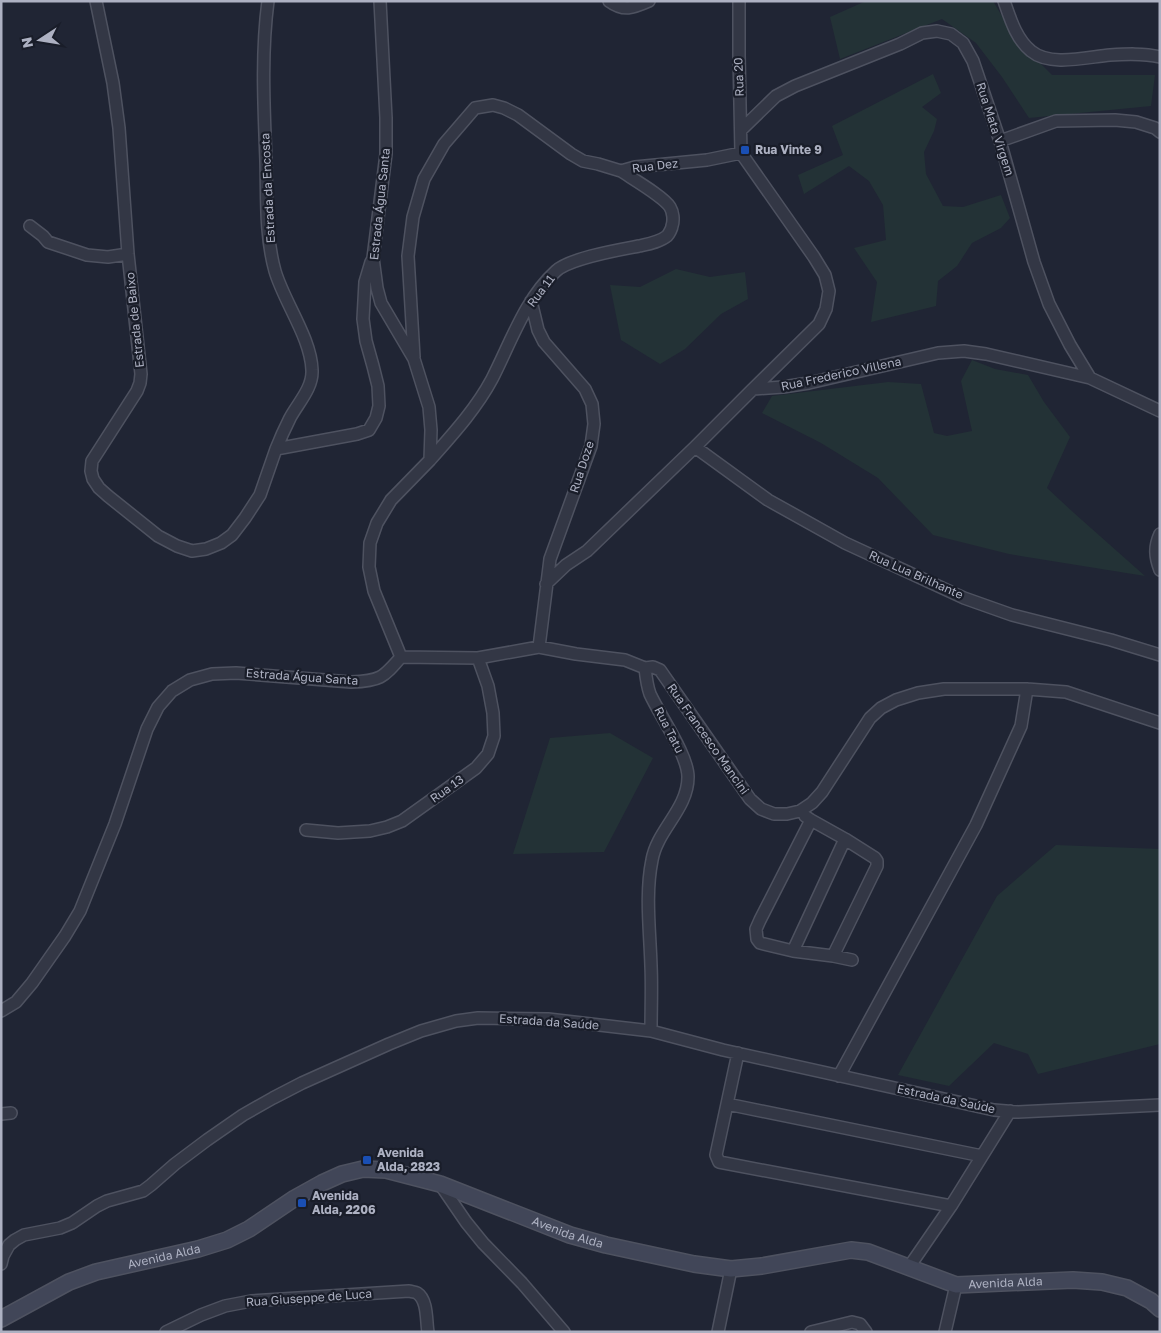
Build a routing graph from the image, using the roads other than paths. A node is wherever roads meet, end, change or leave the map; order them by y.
1 (96, 1) edge
2 (268, 1) edge
3 (380, 1) edge
4 (608, 1) edge
5 (649, 1) edge
6 (739, 1) edge
7 (1004, 1) edge
8 (1160, 57) edge
9 (741, 130) junction
10 (1160, 132) edge
11 (1000, 141) junction
12 (741, 153) junction
13 (621, 171) junction
14 (30, 226) dead end
15 (128, 254) junction
16 (372, 258) junction
17 (531, 301) junction
18 (414, 359) junction
19 (1090, 378) junction
20 (753, 389) junction
21 (1160, 412) edge
22 (695, 447) junction
23 (276, 449) junction
24 (430, 460) junction
25 (1160, 534) edge
26 (1160, 570) edge
27 (546, 584) junction
28 (539, 647) junction
29 (1160, 655) edge
30 (401, 656) junction
31 (478, 658) junction
32 (645, 668) junction
33 (1027, 689) junction
34 (1160, 723) edge
35 (800, 811) junction
36 (811, 820) junction
37 (306, 830) dead end
38 (845, 839) junction
39 (792, 951) junction
40 (832, 956) junction
41 (852, 960) dead end
42 (1, 1011) edge
43 (651, 1031) junction
44 (738, 1053) junction
45 (839, 1076) junction
46 (728, 1104) junction
47 (1160, 1105) edge
48 (1010, 1111) junction
49 (982, 1156) junction
50 (440, 1184) junction
51 (950, 1206) junction
52 (1, 1264) edge
53 (909, 1267) junction
54 (731, 1269) junction
55 (956, 1285) junction
56 (1160, 1308) edge
57 (1, 1319) edge
58 (166, 1332) edge
59 (428, 1332) edge
60 (564, 1332) edge
61 (718, 1332) edge
62 (811, 1332) edge
63 (866, 1332) edge
64 (945, 1332) edge

1 - 15 street, Estrada de Baixo
2 - 23 street, Estrada da Encosta
3 - 16 street, Estrada Água Santa
4 - 5 street
6 - 9 street, Rua 20
7 - 8 street
9 - 11 street, Rua Mata Virgem
9 - 12 street, Rua 20
10 - 11 street
11 - 19 street, Rua Mata Virgem
12 - 13 street, Rua Dez
12 - 20 street
13 - 17 street, Rua 11
13 - 18 street, Rua Dez
14 - 15 street
15 - 23 street, Estrada de Baixo
16 - 18 street, Estrada Água Santa
16 - 23 street
17 - 24 street, Rua 11
17 - 27 street, Rua Doze
18 - 24 street, Estrada Água Santa
19 - 20 street, Rua Frederico Villena
19 - 21 street
20 - 22 street
22 - 27 street
22 - 29 street, Rua Lua Brilhante
24 - 30 street
25 - 26 street
27 - 28 street, Rua Doze
28 - 31 street
28 - 32 street
30 - 31 street
30 - 42 street, Estrada Água Santa
31 - 37 street, Rua 13
32 - 35 street, Rua Francesco Mancini
32 - 43 street, Rua Tatu
33 - 34 street
33 - 35 street
33 - 45 street
35 - 36 street
36 - 38 street
36 - 39 street
38 - 39 street
38 - 40 street
39 - 40 street
40 - 41 street
43 - 44 street, Estrada da Saúde
43 - 52 street, Estrada da Saúde
44 - 45 street, Estrada da Saúde
44 - 46 street
45 - 48 street, Estrada da Saúde
46 - 49 street
46 - 51 street
47 - 48 street, Estrada da Saúde
48 - 49 street
49 - 51 street
50 - 54 street, Avenida Alda
50 - 57 street, Avenida Alda
50 - 60 street
51 - 53 street
53 - 54 street, Avenida Alda
53 - 55 street, Avenida Alda
54 - 61 street
55 - 56 street, Avenida Alda
55 - 64 street
58 - 59 street, Rua Giuseppe de Luca
62 - 63 street

